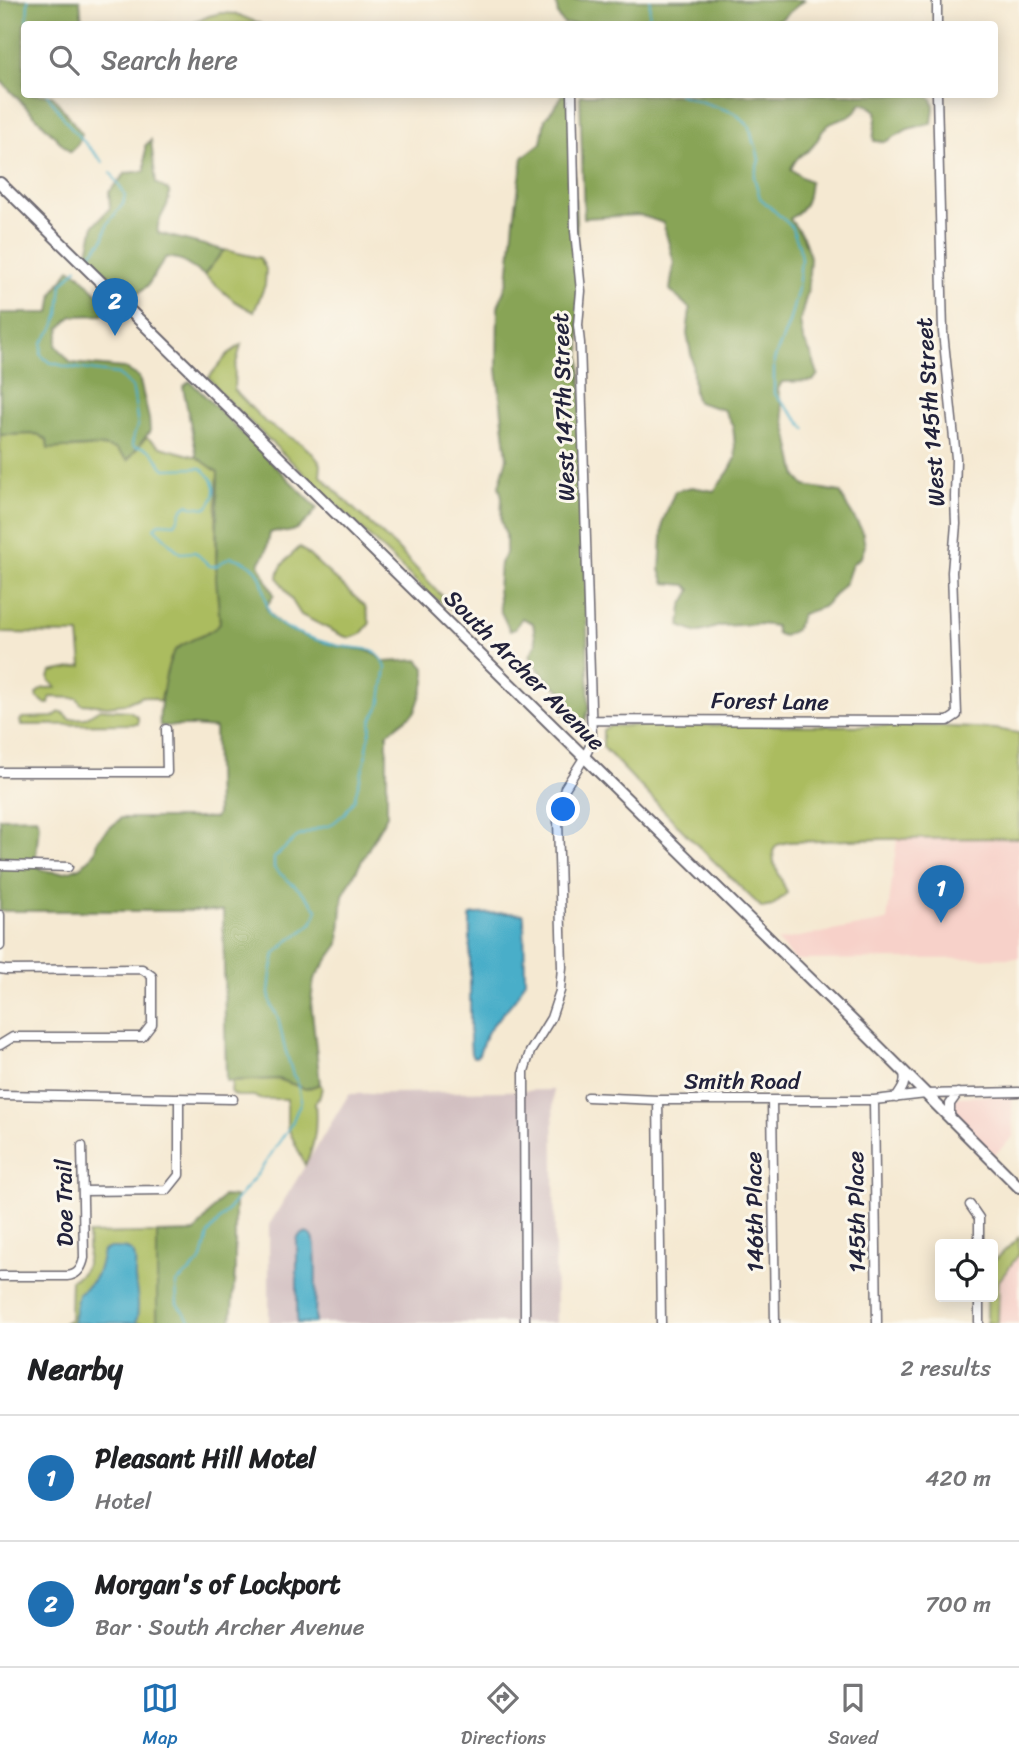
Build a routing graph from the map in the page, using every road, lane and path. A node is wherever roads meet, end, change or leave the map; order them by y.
1 (937, 0) edge
2 (937, 21) edge
3 (572, 98) edge
4 (937, 98) edge
5 (0, 183) edge
6 (592, 720) junction
7 (948, 721) joint
8 (166, 729) dead end
9 (584, 758) junction
10 (0, 772) edge
11 (0, 866) edge
12 (68, 867) dead end
13 (0, 915) edge
14 (0, 946) edge
15 (0, 969) edge
16 (0, 1045) edge
17 (904, 1072) junction
18 (1019, 1092) edge
19 (958, 1093) junction
20 (926, 1094) junction
21 (0, 1096) edge
22 (588, 1097) dead end
23 (179, 1098) junction
24 (896, 1098) junction
25 (233, 1099) dead end
26 (658, 1100) junction
27 (772, 1100) junction
28 (874, 1100) junction
29 (950, 1118) junction
30 (82, 1146) dead end
31 (1019, 1187) edge
32 (83, 1191) junction
33 (970, 1205) dead end
34 (979, 1239) edge
35 (0, 1276) edge
36 (979, 1302) edge
37 (525, 1323) edge
38 (662, 1323) edge
39 (775, 1323) edge
40 (877, 1323) edge
41 (979, 1323) edge

1 - 2 street
3 - 6 street, West 147th Street
4 - 7 street, West 145th Street
5 - 9 main road, South Archer Avenue
6 - 7 street, Forest Lane
6 - 9 street, West 147th Street
8 - 10 street
9 - 17 main road, South Archer Avenue
9 - 37 street, West 147th Street
11 - 12 street
13 - 14 street
15 - 16 street
17 - 20 main road, South Archer Avenue
17 - 24 street
18 - 19 street, Smith Road
19 - 20 street, Smith Road
19 - 29 street
20 - 24 street, Smith Road
20 - 29 main road, South Archer Avenue
21 - 23 street
22 - 26 street, Smith Road
23 - 25 street
23 - 32 street
24 - 28 street, Smith Road
26 - 27 street, Smith Road
26 - 38 street
27 - 28 street, Smith Road
27 - 39 street, 146th Place
28 - 40 street, 145th Place
29 - 31 main road, South Archer Avenue
30 - 32 street, Doe Trail
32 - 35 street, Doe Trail
33 - 34 street
36 - 41 street

